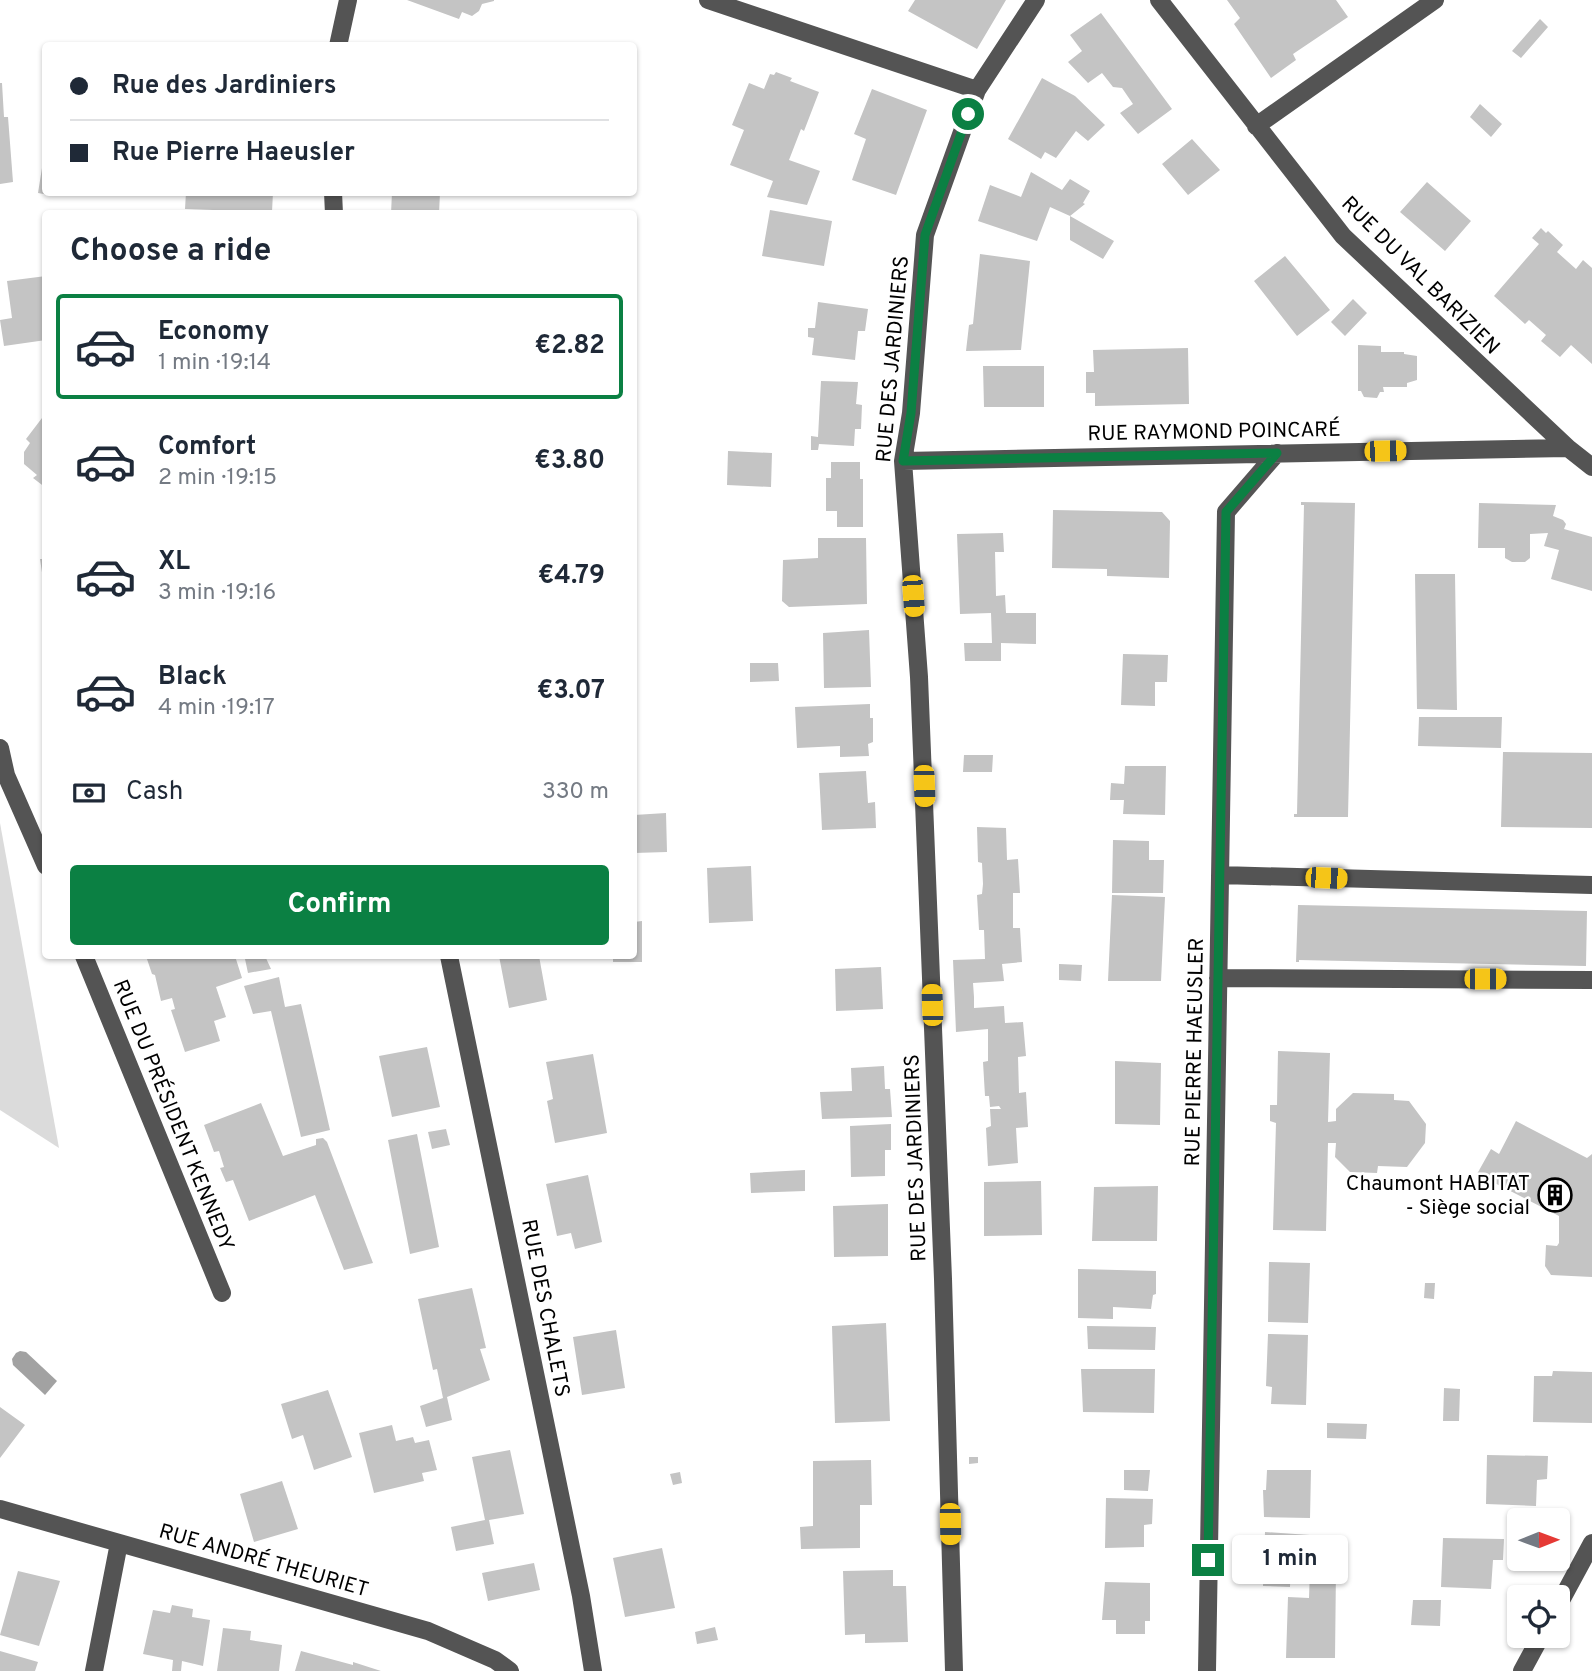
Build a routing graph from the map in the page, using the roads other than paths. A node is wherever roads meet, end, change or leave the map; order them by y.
1 (348, 0) edge
2 (708, 0) edge
3 (1036, 0) edge
4 (1159, 0) edge
5 (1425, 3) edge
6 (339, 42) edge
7 (977, 90) junction
8 (1256, 126) junction
9 (1568, 448) junction
10 (1277, 453) junction
11 (903, 461) junction
12 (1592, 467) edge
13 (0, 748) edge
14 (42, 857) edge
15 (1220, 875) junction
16 (1592, 885) edge
17 (85, 959) edge
18 (450, 959) edge
19 (1218, 978) junction
20 (1592, 980) edge
21 (222, 1293) dead end
22 (0, 1509) edge
23 (119, 1543) junction
24 (1592, 1543) edge
25 (1569, 1585) edge
26 (1534, 1648) edge
27 (94, 1671) edge
28 (510, 1671) edge
29 (593, 1671) edge
30 (954, 1671) edge
31 (1207, 1671) edge
32 (1522, 1671) edge

1 - 6 street
2 - 7 street
3 - 7 street, RUE DES JARDINIERS
4 - 8 street, RUE DU VAL BARIZIEN
5 - 8 street
7 - 11 street, RUE DES JARDINIERS
8 - 9 street, RUE DU VAL BARIZIEN
9 - 10 street, RUE RAYMOND POINCARÉ
9 - 12 street, RUE DU VAL BARIZIEN
10 - 11 street, RUE RAYMOND POINCARÉ
10 - 15 street, RUE PIERRE HAEUSLER
11 - 30 street, RUE DES JARDINIERS
13 - 14 street
15 - 16 street
15 - 19 street, RUE PIERRE HAEUSLER
17 - 21 street, RUE DU PRÉSIDENT KENNEDY
18 - 29 street, RUE DES CHALETS
19 - 20 street
19 - 31 street, RUE PIERRE HAEUSLER
22 - 23 street, RUE ANDRÉ THEURIET
23 - 27 street
23 - 28 street, RUE ANDRÉ THEURIET
24 - 25 street
26 - 32 street

